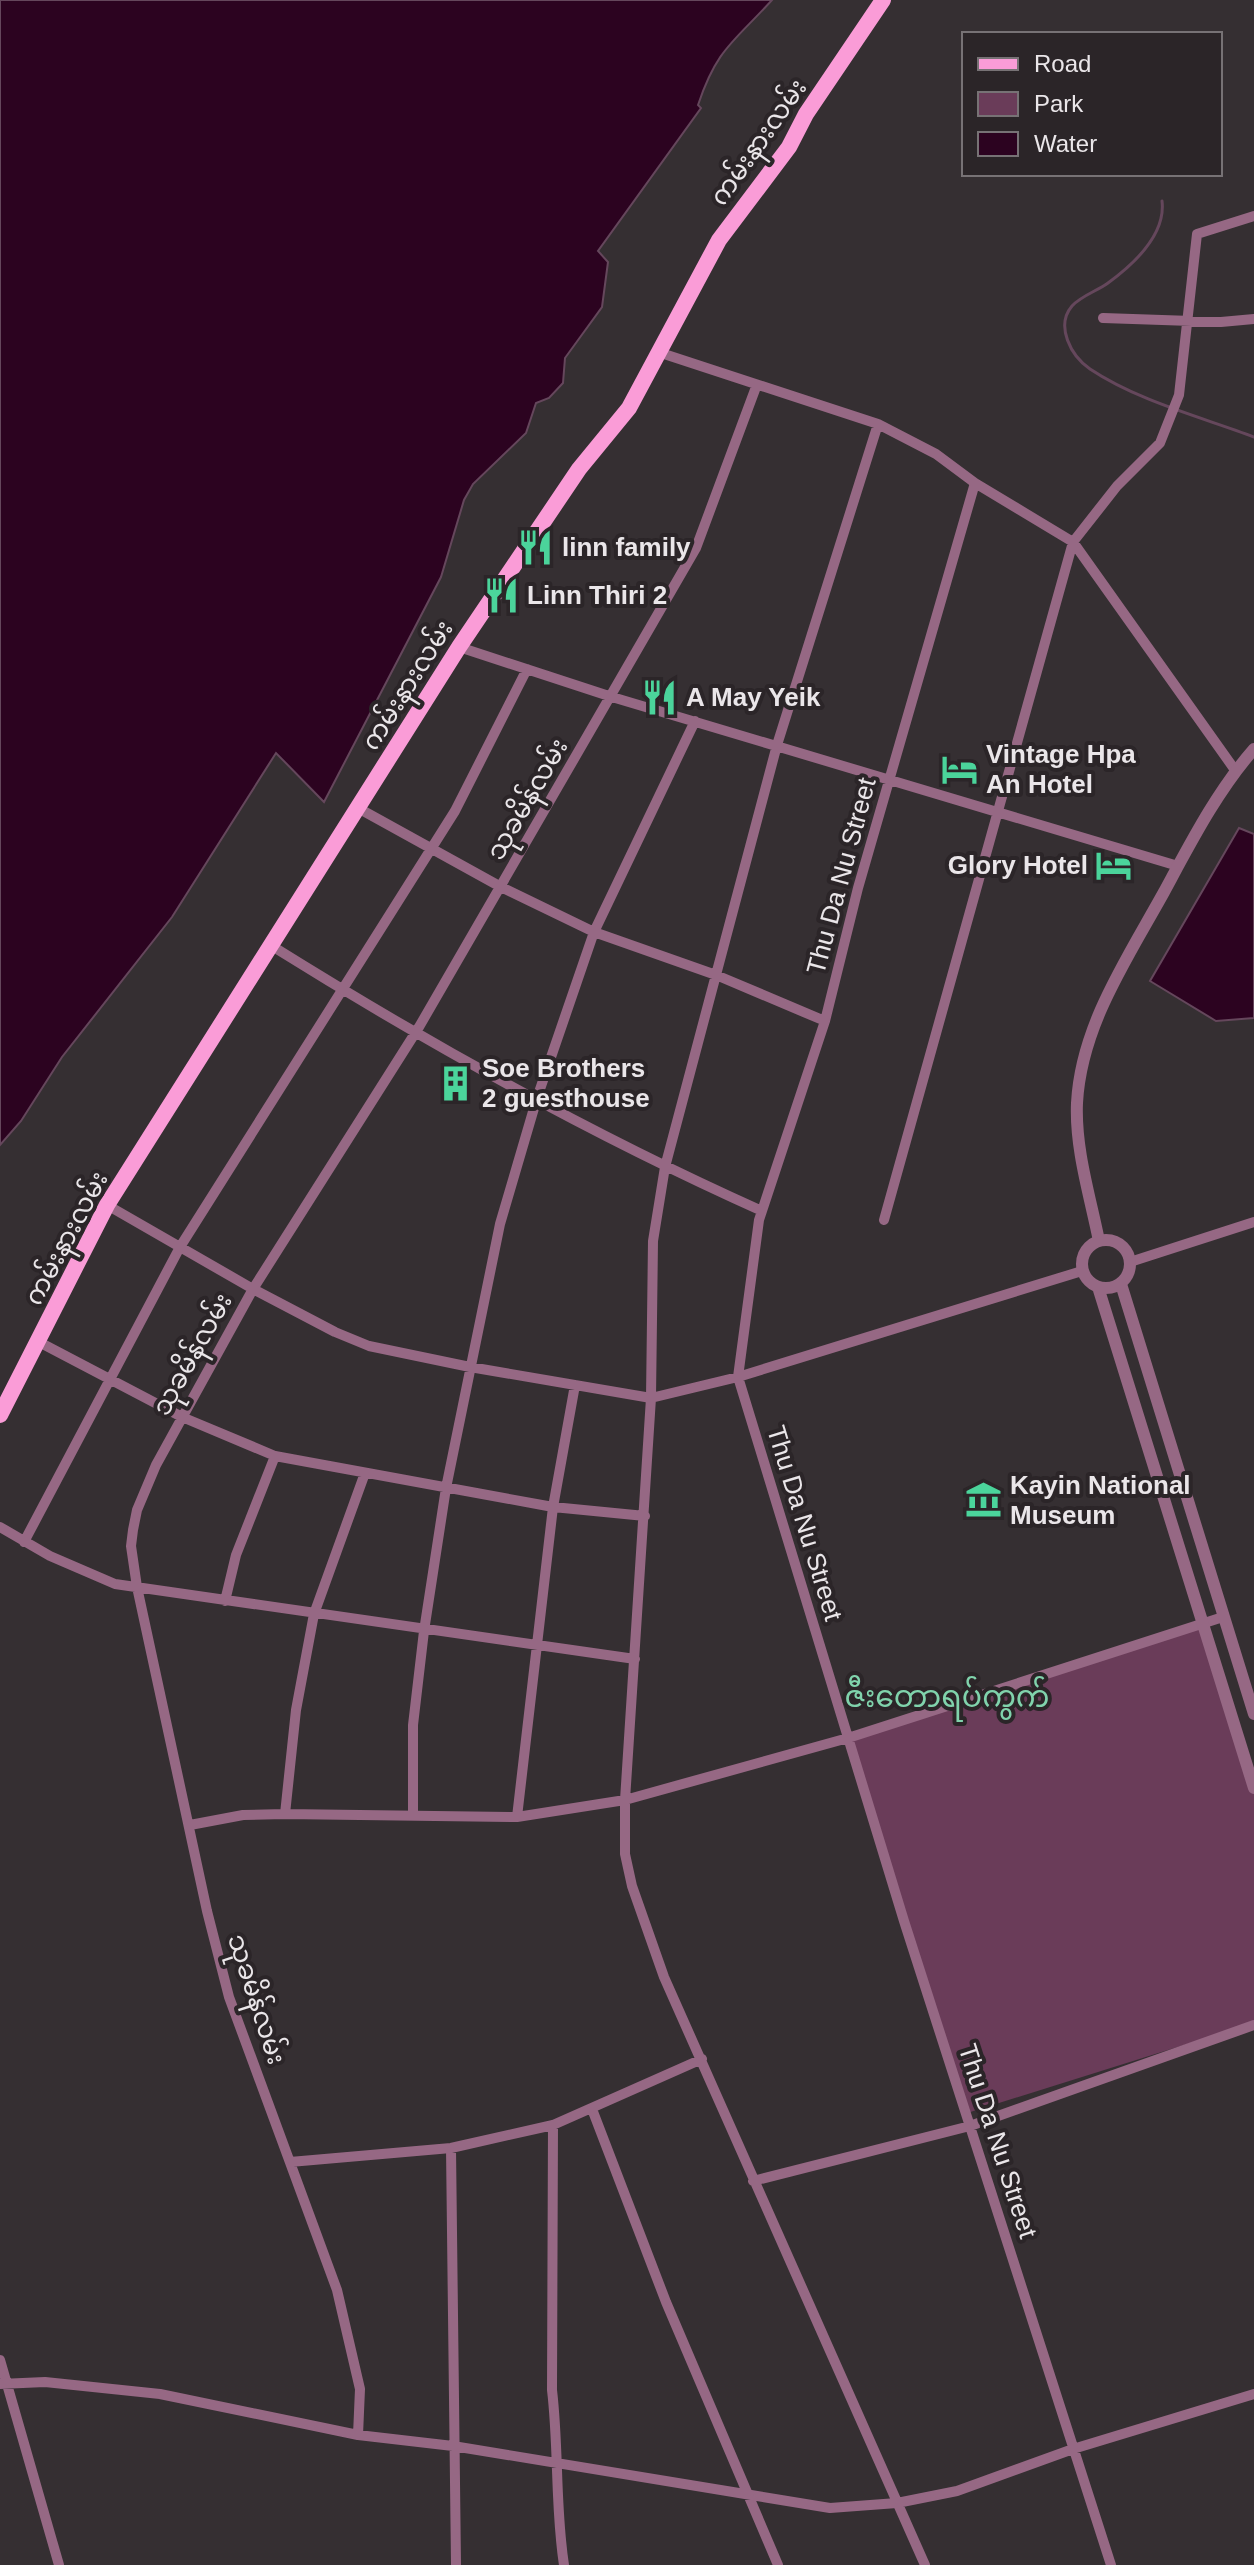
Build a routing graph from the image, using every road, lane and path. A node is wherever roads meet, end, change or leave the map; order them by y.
1 (883, 0) edge
2 (1254, 216) edge
3 (1103, 318) dead end
4 (1254, 319) edge
5 (1189, 321) junction
6 (661, 353) junction
7 (756, 387) junction
8 (878, 424) junction
9 (975, 483) junction
10 (1073, 542) junction
11 (459, 647) junction
12 (527, 669) junction
13 (612, 697) junction
14 (695, 721) junction
15 (777, 745) junction
16 (1254, 749) edge
17 (1235, 770) junction
18 (891, 777) junction
19 (358, 808) junction
20 (997, 810) junction
21 (432, 849) junction
22 (1178, 866) junction
23 (501, 887) junction
24 (594, 932) junction
25 (272, 946) junction
26 (716, 975) junction
27 (343, 991) junction
28 (825, 1021) junction
29 (414, 1035) junction
30 (537, 1098) junction
31 (665, 1167) junction
32 (107, 1205) junction
33 (762, 1211) junction
34 (884, 1220) dead end
35 (1254, 1222) edge
36 (1099, 1241) junction
37 (180, 1247) junction
38 (1130, 1262) junction
39 (1082, 1271) junction
40 (1121, 1284) junction
41 (1098, 1287) junction
42 (253, 1289) junction
43 (39, 1342) junction
44 (470, 1367) junction
45 (738, 1377) junction
46 (110, 1378) junction
47 (575, 1385) junction
48 (651, 1398) junction
49 (0, 1415) edge
50 (182, 1417) junction
51 (1169, 1441) junction
52 (1148, 1446) junction
53 (275, 1456) junction
54 (365, 1473) junction
55 (446, 1488) junction
56 (553, 1507) junction
57 (645, 1516) junction
58 (0, 1527) edge
59 (24, 1542) junction
60 (137, 1587) junction
61 (225, 1601) junction
62 (314, 1614) junction
63 (1223, 1617) junction
64 (1202, 1623) junction
65 (424, 1631) junction
66 (536, 1647) junction
67 (635, 1659) junction
68 (1254, 1714) edge
69 (848, 1738) junction
70 (1254, 1788) edge
71 (625, 1800) junction
72 (285, 1814) junction
73 (413, 1816) junction
74 (517, 1817) junction
75 (190, 1825) junction
76 (1254, 2025) edge
77 (702, 2059) junction
78 (592, 2109) junction
79 (553, 2125) junction
80 (970, 2126) junction
81 (451, 2148) junction
82 (290, 2162) junction
83 (753, 2181) junction
84 (0, 2360) edge
85 (3, 2384) edge
86 (1254, 2394) edge
87 (358, 2435) junction
88 (453, 2446) junction
89 (1073, 2449) junction
90 (557, 2464) junction
91 (750, 2497) junction
92 (897, 2503) junction
93 (59, 2565) edge
94 (454, 2565) edge
95 (564, 2565) edge
96 (778, 2565) edge
97 (925, 2565) edge
98 (1111, 2565) edge

1 - 6 main road, ကမ်းနားလမ်း
2 - 5 street
3 - 5 street
4 - 5 street
5 - 10 street
6 - 7 street
6 - 11 main road, ကမ်းနားလမ်း
7 - 8 street
7 - 13 street, သုခမိန်လမ်း
8 - 9 street
8 - 15 street
9 - 10 street
9 - 18 street, Thu Da Nu Street
10 - 17 street
10 - 20 street
11 - 12 street
11 - 19 main road, ကမ်းနားလမ်း
12 - 13 street
12 - 21 street
13 - 14 street
13 - 23 street, သုခမိန်လမ်း
14 - 15 street
14 - 24 street
15 - 18 street
15 - 26 street
16 - 17 street
17 - 22 street
18 - 20 street
18 - 28 street, Thu Da Nu Street
19 - 21 street
19 - 25 main road, ကမ်းနားလမ်း
20 - 22 street
20 - 34 street
21 - 23 street
21 - 27 street
22 - 36 street
23 - 24 street
23 - 29 street, သုခမိန်လမ်း
24 - 26 street
24 - 30 street
25 - 27 street
25 - 32 main road, ကမ်းနားလမ်း
26 - 28 street
26 - 31 street
27 - 29 street
27 - 37 street
28 - 33 street, Thu Da Nu Street
29 - 30 street
29 - 42 street, သုခမိန်လမ်း
30 - 31 street
30 - 44 street
31 - 33 street
31 - 48 street
32 - 37 street
32 - 43 main road, ကမ်းနားလမ်း
33 - 45 street, Thu Da Nu Street
35 - 38 street
36 - 38 street
36 - 39 street
37 - 42 street
37 - 46 street
38 - 40 street
39 - 41 street
39 - 45 street
40 - 41 street
40 - 51 street
41 - 52 street
42 - 44 street
42 - 50 street, သုခမိန်လမ်း
43 - 46 street
43 - 49 main road, ကမ်းနားလမ်း
44 - 47 street
44 - 55 street
45 - 48 street
45 - 69 street, Thu Da Nu Street
46 - 50 street
46 - 59 street
47 - 48 street
47 - 56 street
48 - 57 street
50 - 53 street
50 - 60 street, သုခမိန်လမ်း
51 - 52 street
51 - 63 street
52 - 64 street
53 - 54 street
53 - 61 street
54 - 55 street
54 - 62 street
55 - 56 street
55 - 65 street
56 - 57 street
56 - 66 street
57 - 67 street
58 - 59 street
59 - 60 street
60 - 61 street
60 - 75 street, သုခမိန်လမ်း
61 - 62 street
62 - 65 street
62 - 72 street
63 - 64 street
63 - 68 street
64 - 69 street
64 - 70 street
65 - 66 street
65 - 73 street
66 - 67 street
66 - 74 street
67 - 71 street
69 - 71 street
69 - 80 street, Thu Da Nu Street
71 - 74 street
71 - 77 street
72 - 73 street
72 - 75 street
73 - 74 street
75 - 82 street, သုခမိန်လမ်း
76 - 80 street
77 - 78 street
77 - 83 street
78 - 79 street
78 - 91 street
79 - 81 street
79 - 90 street
80 - 83 street
80 - 89 street, Thu Da Nu Street
81 - 82 street
81 - 88 street
82 - 87 street, သုခမိန်လမ်း
83 - 92 street
84 - 85 street
85 - 87 street
85 - 93 street
86 - 89 street
87 - 88 street
88 - 90 street
88 - 94 street
89 - 92 street
89 - 98 street, Thu Da Nu Street
90 - 91 street
90 - 95 street
91 - 92 street
91 - 96 street
92 - 97 street

